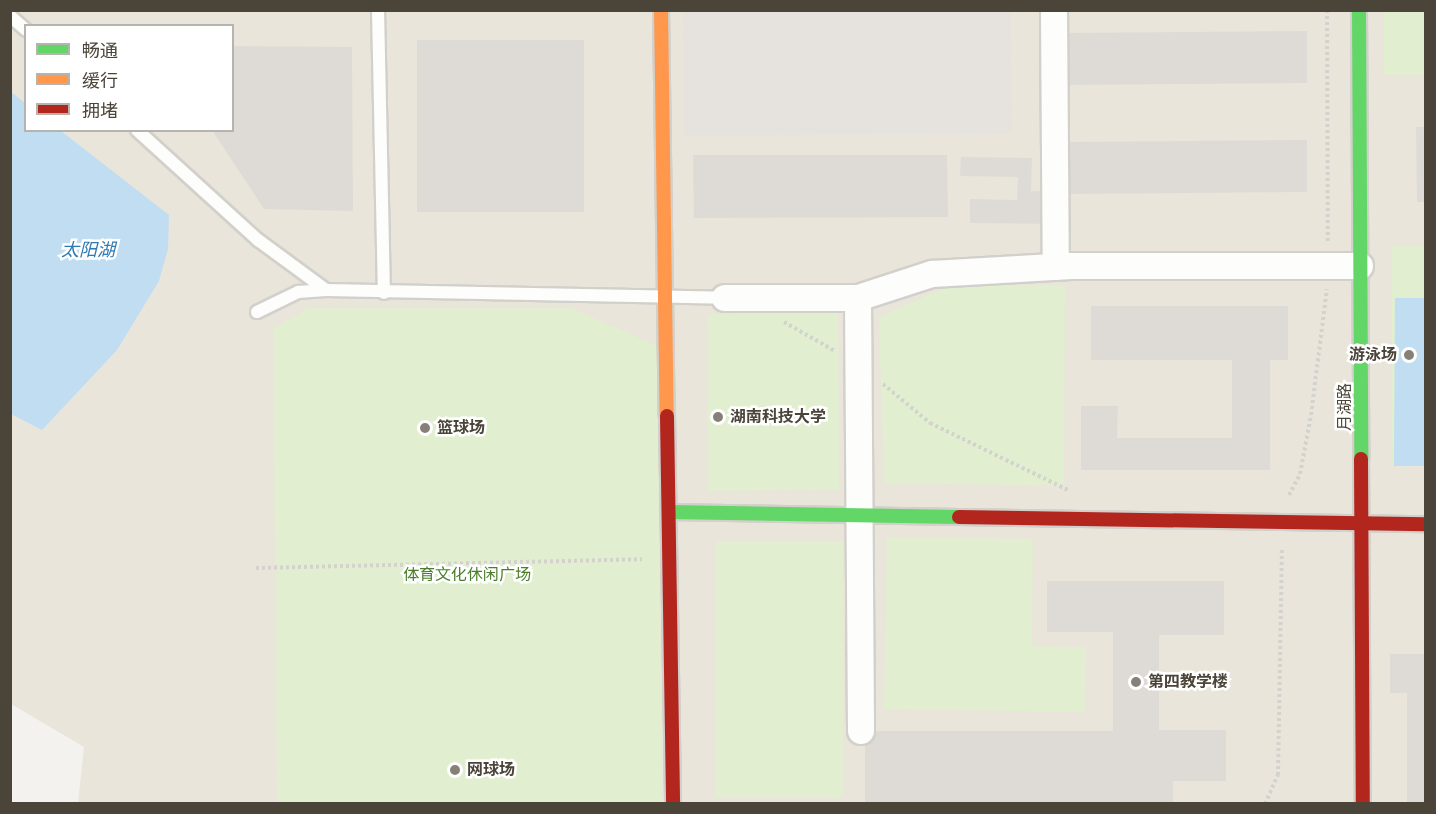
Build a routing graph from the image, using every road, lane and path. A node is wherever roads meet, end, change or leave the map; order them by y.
1 (378, 10) edge
2 (661, 10) edge
3 (1054, 10) edge
4 (1327, 10) edge
5 (1359, 10) edge
6 (10, 16) edge
7 (24, 28) edge
8 (140, 132) edge
9 (1328, 266) junction
10 (1360, 266) junction
11 (1056, 267) junction
12 (326, 290) junction
13 (384, 293) junction
14 (666, 296) junction
15 (724, 298) joint
16 (858, 298) junction
17 (256, 312) dead end
18 (781, 321) dead end
19 (859, 364) junction
20 (670, 512) junction
21 (859, 515) junction
22 (1104, 517) junction
23 (1282, 522) junction
24 (1362, 523) junction
25 (1425, 524) edge
26 (670, 558) junction
27 (256, 568) dead end
28 (861, 731) dead end
29 (673, 804) edge
30 (1265, 804) edge
31 (1364, 804) edge

1 - 13 lane
2 - 14 street
3 - 11 street
4 - 9 path
5 - 10 street, 月湖路
6 - 7 lane
8 - 12 lane
9 - 10 street
9 - 11 street
9 - 23 path
10 - 24 street, 月湖路
11 - 16 street
12 - 13 lane
12 - 17 lane
13 - 14 lane
14 - 15 lane
14 - 20 street
15 - 16 street
16 - 19 street
18 - 19 path
19 - 21 street
19 - 22 path
20 - 21 street
20 - 26 street
21 - 22 street
21 - 28 street
22 - 23 street
23 - 24 street
23 - 30 path
24 - 25 street
24 - 31 street, 月湖路
26 - 27 path
26 - 29 street

